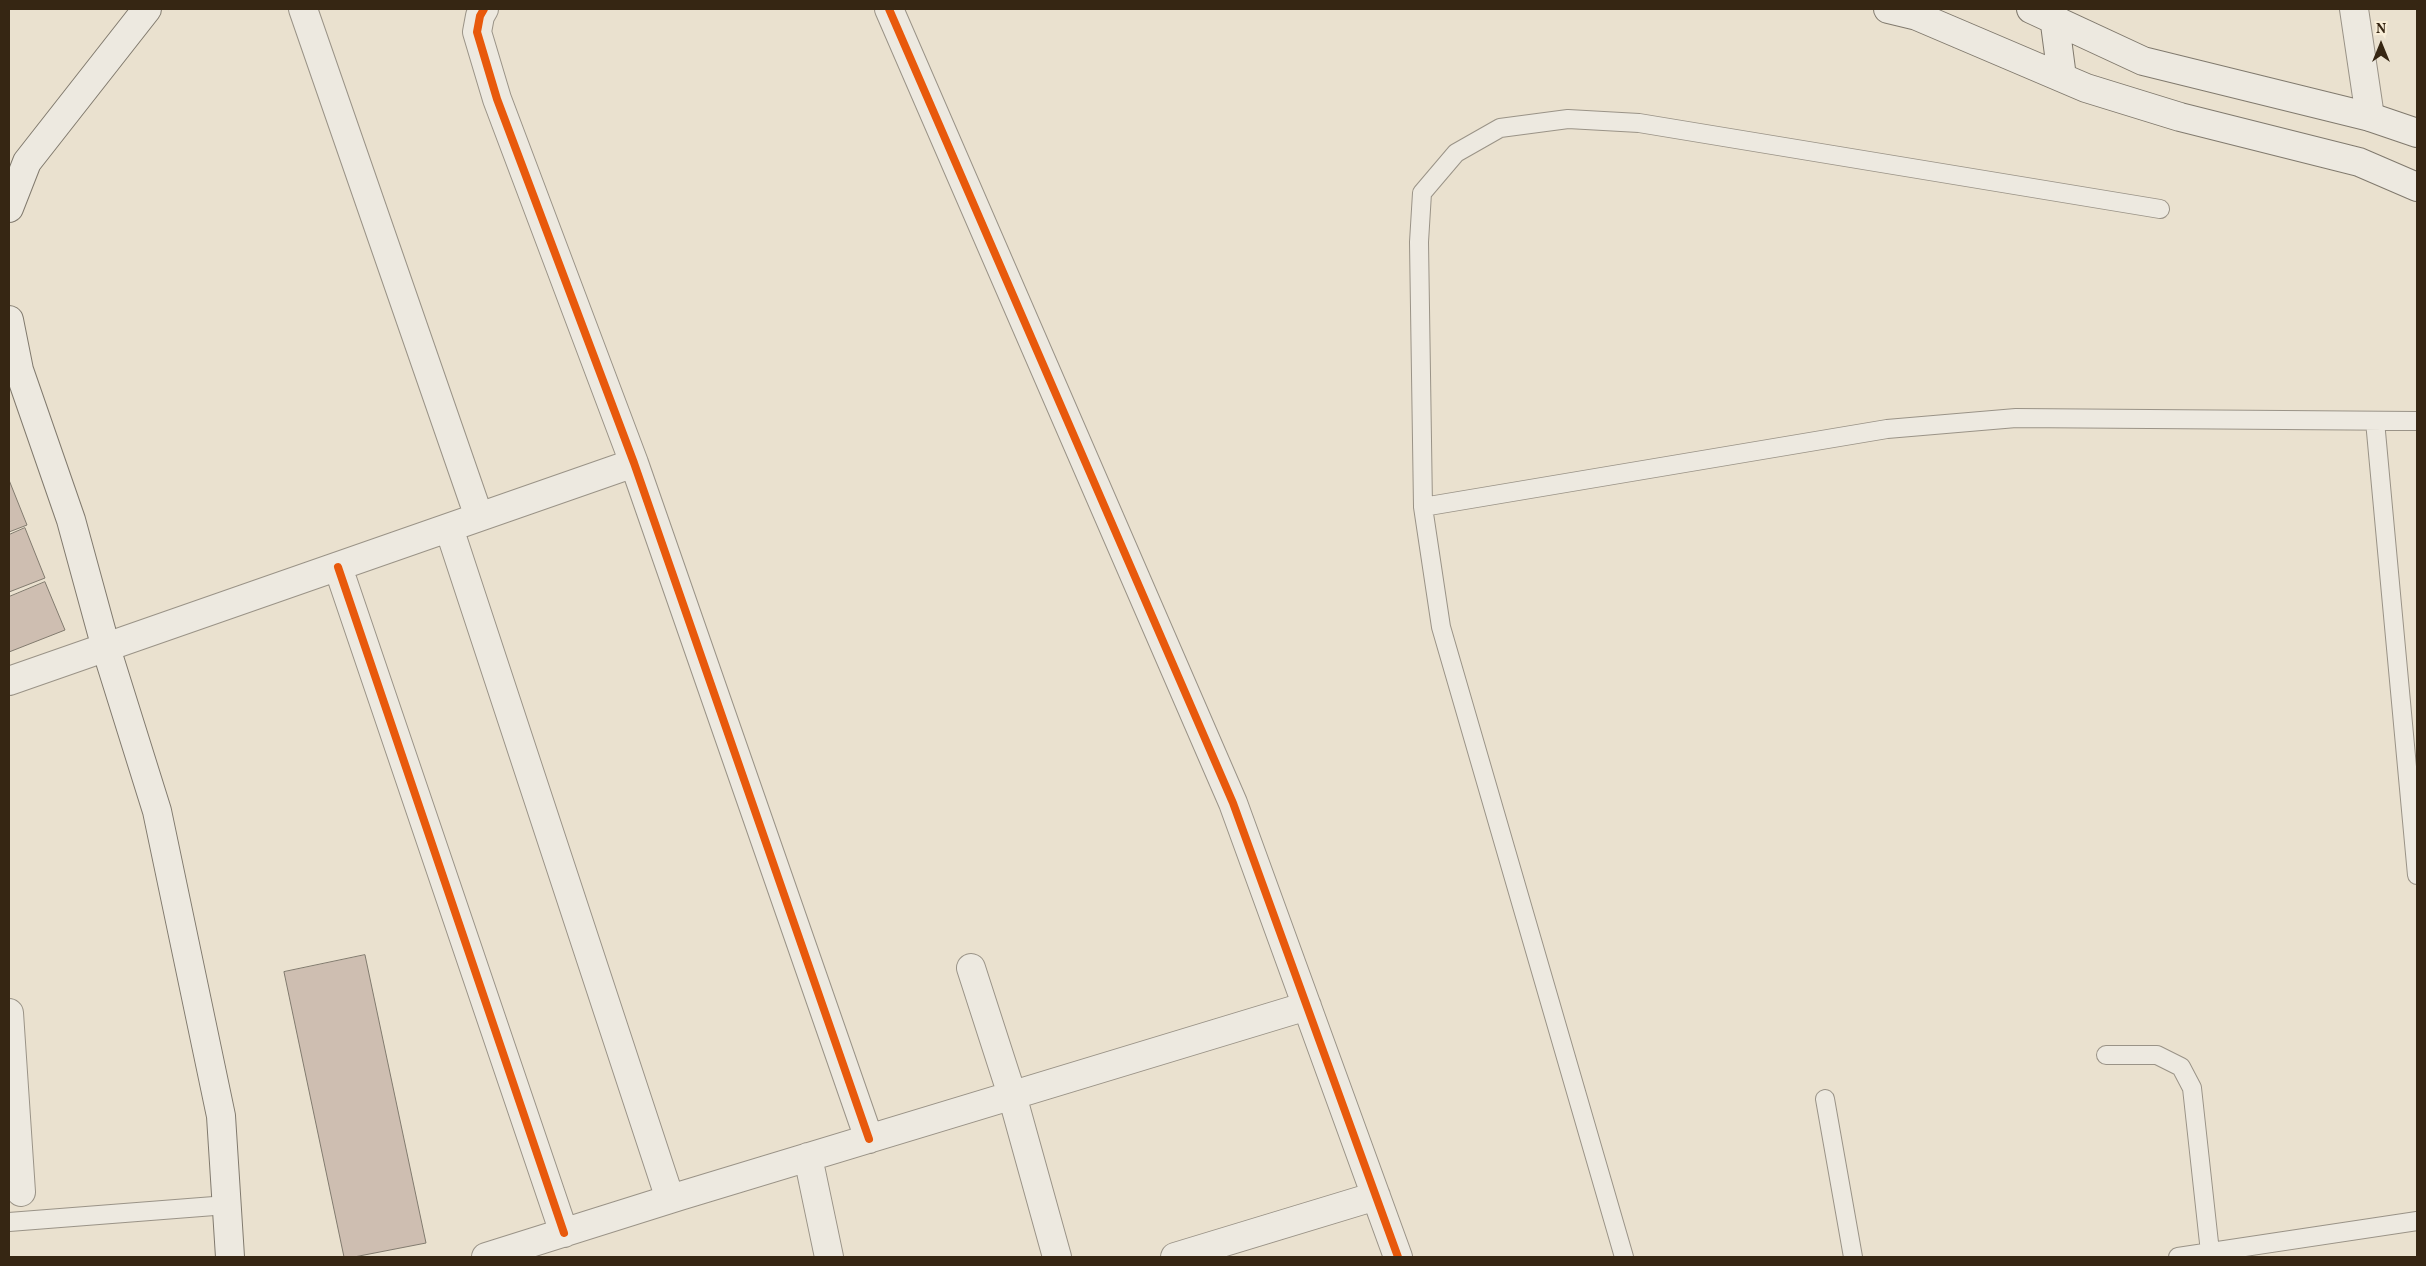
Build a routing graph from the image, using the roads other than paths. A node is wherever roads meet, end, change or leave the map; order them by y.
1 (147, 9) edge
2 (303, 9) edge
3 (484, 9) edge
4 (888, 9) edge
5 (1888, 9) edge
6 (2354, 9) edge
7 (2046, 12) edge
8 (2062, 77) junction
9 (2370, 117) junction
10 (2417, 132) edge
11 (2412, 181) edge
12 (9, 206) edge
13 (2160, 209) dead end
14 (9, 320) edge
15 (2375, 421) junction
16 (2417, 421) edge
17 (634, 463) junction
18 (1423, 507) junction
19 (479, 517) junction
20 (449, 528) junction
21 (338, 567) junction
22 (106, 648) junction
23 (9, 681) edge
24 (2417, 875) edge
25 (971, 968) dead end
26 (1307, 1006) junction
27 (9, 1013) edge
28 (2106, 1055) dead end
29 (1012, 1095) junction
30 (1825, 1099) dead end
31 (869, 1139) junction
32 (808, 1157) junction
33 (21, 1192) dead end
34 (1376, 1196) junction
35 (670, 1199) junction
36 (226, 1205) junction
37 (2417, 1221) edge
38 (9, 1222) edge
39 (564, 1233) junction
40 (2210, 1252) junction
41 (230, 1257) edge
42 (486, 1257) edge
43 (828, 1257) edge
44 (1057, 1257) edge
45 (1175, 1257) edge
46 (1398, 1257) edge
47 (1624, 1257) edge
48 (1853, 1257) edge
49 (2178, 1257) edge

1 - 12 street
2 - 19 street
3 - 17 street
4 - 26 street
5 - 8 street
6 - 9 street
7 - 8 street
7 - 9 street
8 - 11 street
9 - 10 street
13 - 18 lane
14 - 22 street
15 - 16 lane
15 - 18 lane
15 - 24 lane
17 - 19 street
17 - 31 street
18 - 47 lane
19 - 20 street
20 - 21 street
20 - 35 street
21 - 22 street
21 - 39 street
22 - 23 street
22 - 36 street
25 - 29 street
26 - 29 street
26 - 34 street
27 - 33 street
28 - 40 lane
29 - 31 street
29 - 44 street
30 - 48 lane
31 - 32 street
32 - 35 street
32 - 43 street
34 - 45 street
34 - 46 street
35 - 39 street
36 - 38 lane
36 - 41 street
37 - 40 lane
39 - 42 street
40 - 49 lane

